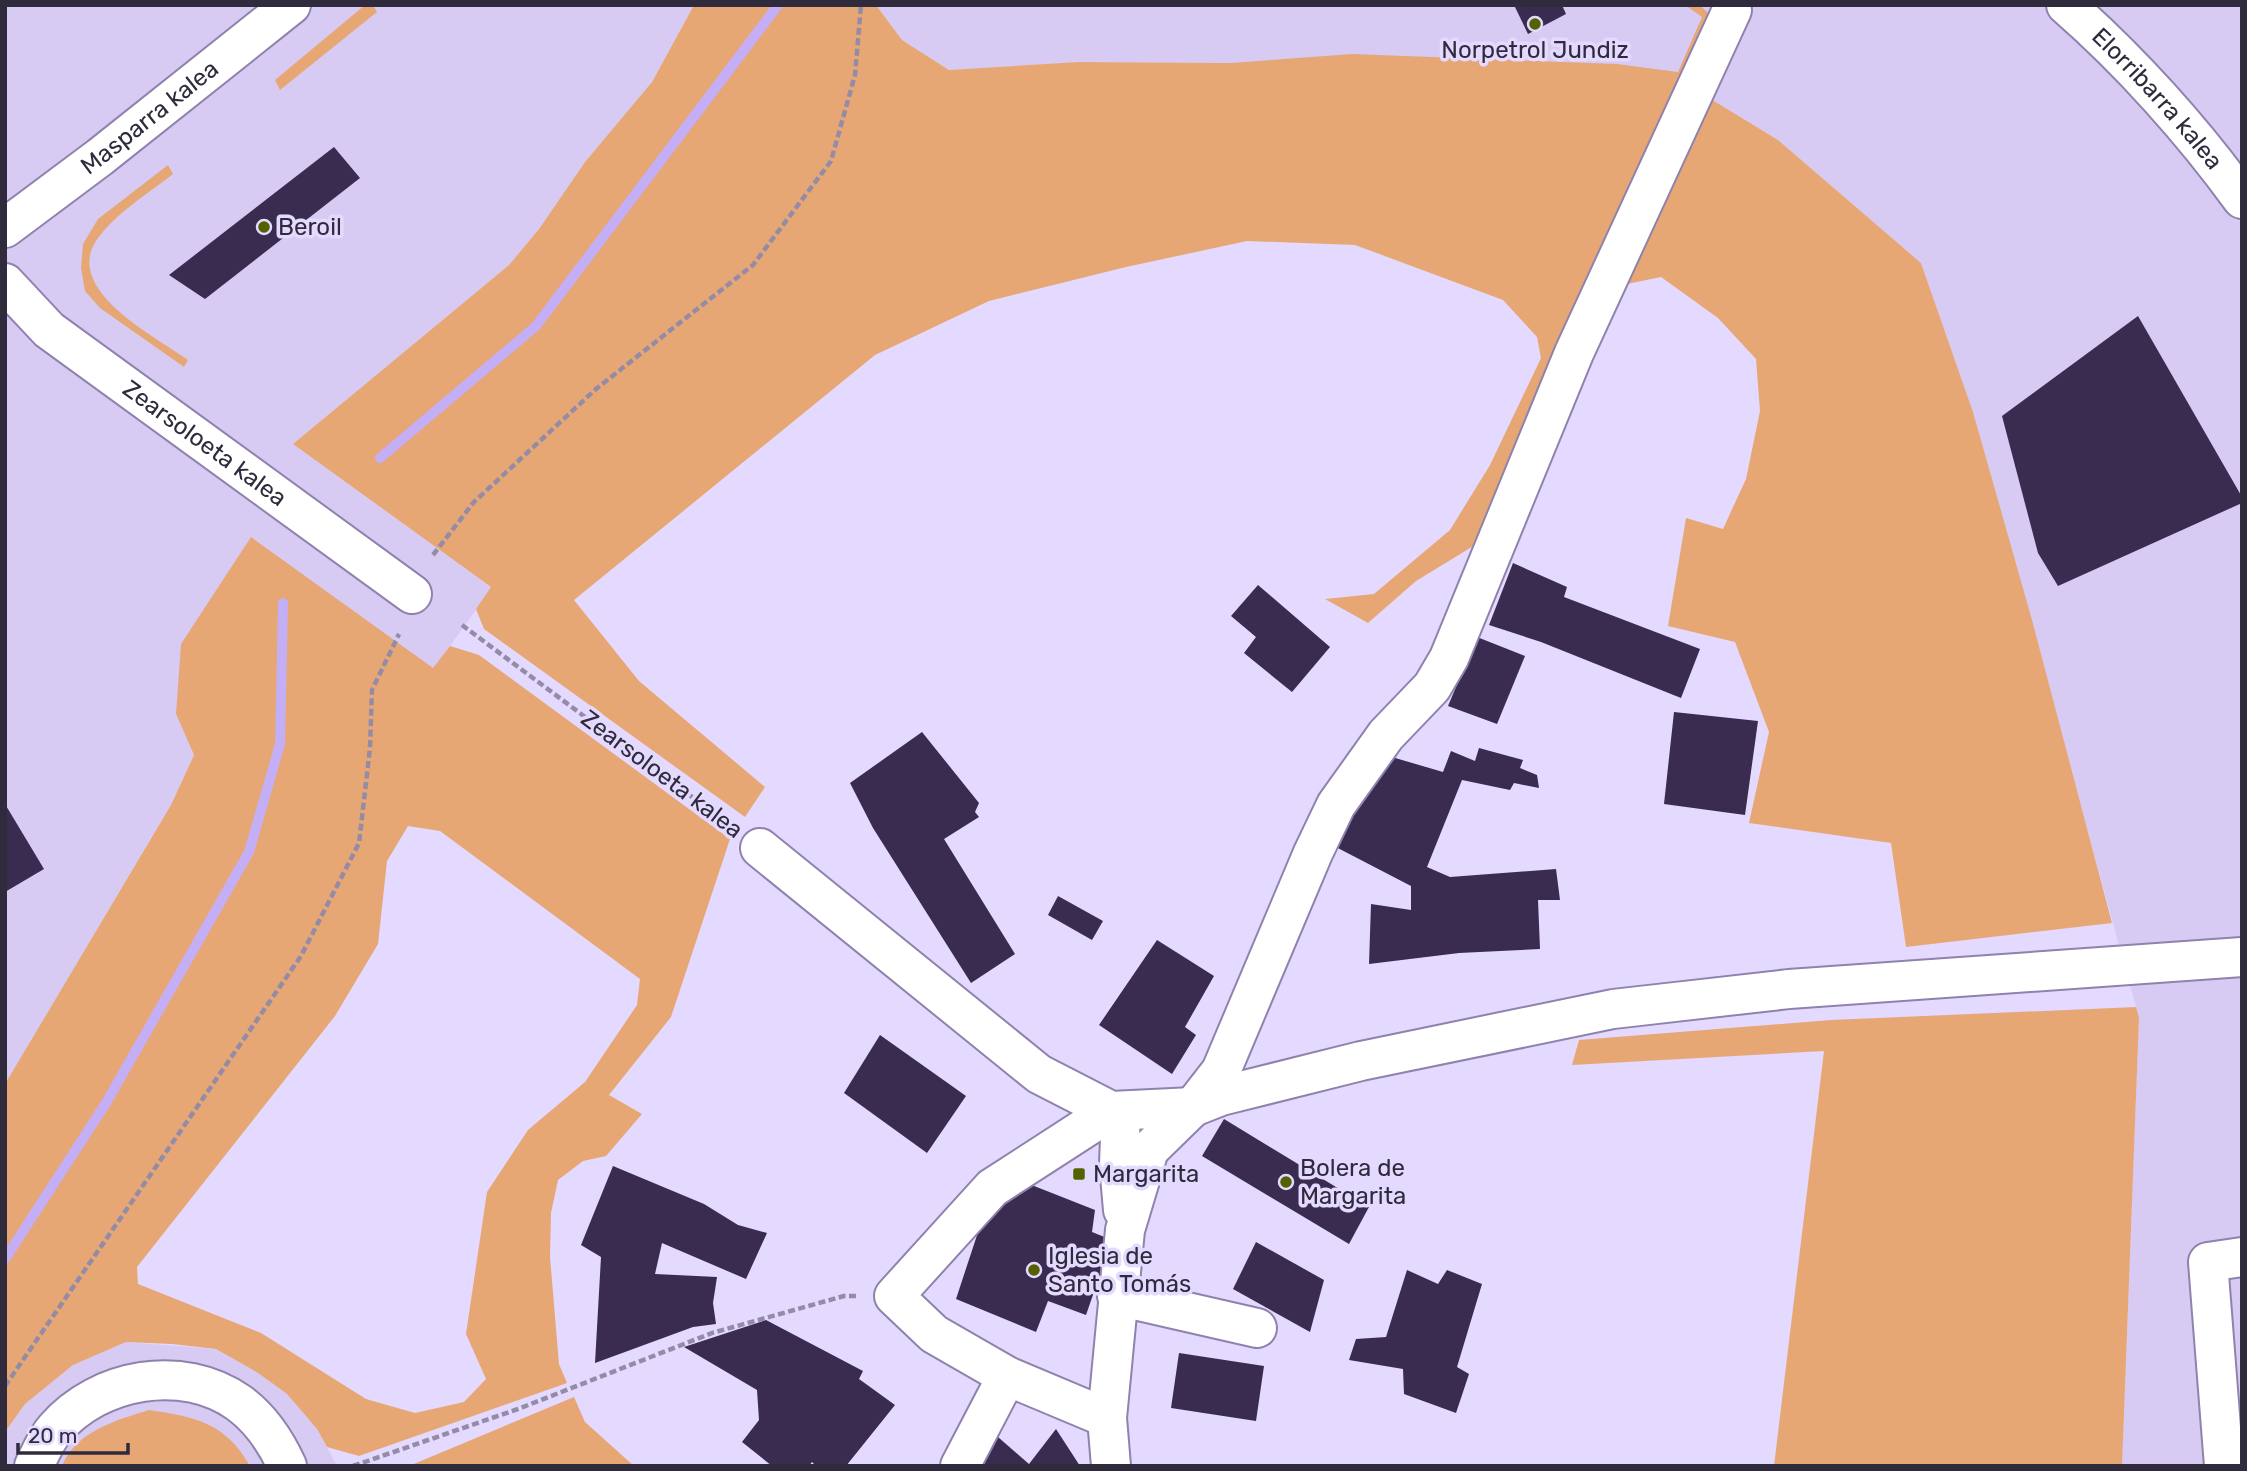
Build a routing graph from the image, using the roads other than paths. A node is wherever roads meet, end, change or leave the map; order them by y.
1 (290, 5) edge
2 (2066, 5) edge
3 (1732, 10) dead end
4 (2242, 199) edge
5 (5, 228) edge
6 (5, 283) edge
7 (412, 594) dead end
8 (760, 848) road end
9 (2242, 957) edge
10 (1194, 1107) junction
11 (1116, 1111) junction
12 (1125, 1230) junction
13 (2242, 1256) edge
14 (1117, 1296) junction
15 (1257, 1328) dead end
16 (1007, 1376) junction
17 (1107, 1418) junction
18 (34, 1466) edge
19 (287, 1466) edge
20 (960, 1466) edge
21 (1111, 1466) edge
22 (2224, 1466) edge

1 - 5 street, Masparra kalea
2 - 4 street, Elorribarra kalea
3 - 10 street
6 - 7 street, Zearsoloeta kalea
8 - 11 street
9 - 10 street
10 - 11 street
10 - 12 street
11 - 12 street
11 - 16 street
12 - 14 street
13 - 22 street
14 - 15 street
14 - 17 street
16 - 17 street
16 - 20 street
17 - 21 street
18 - 19 street

